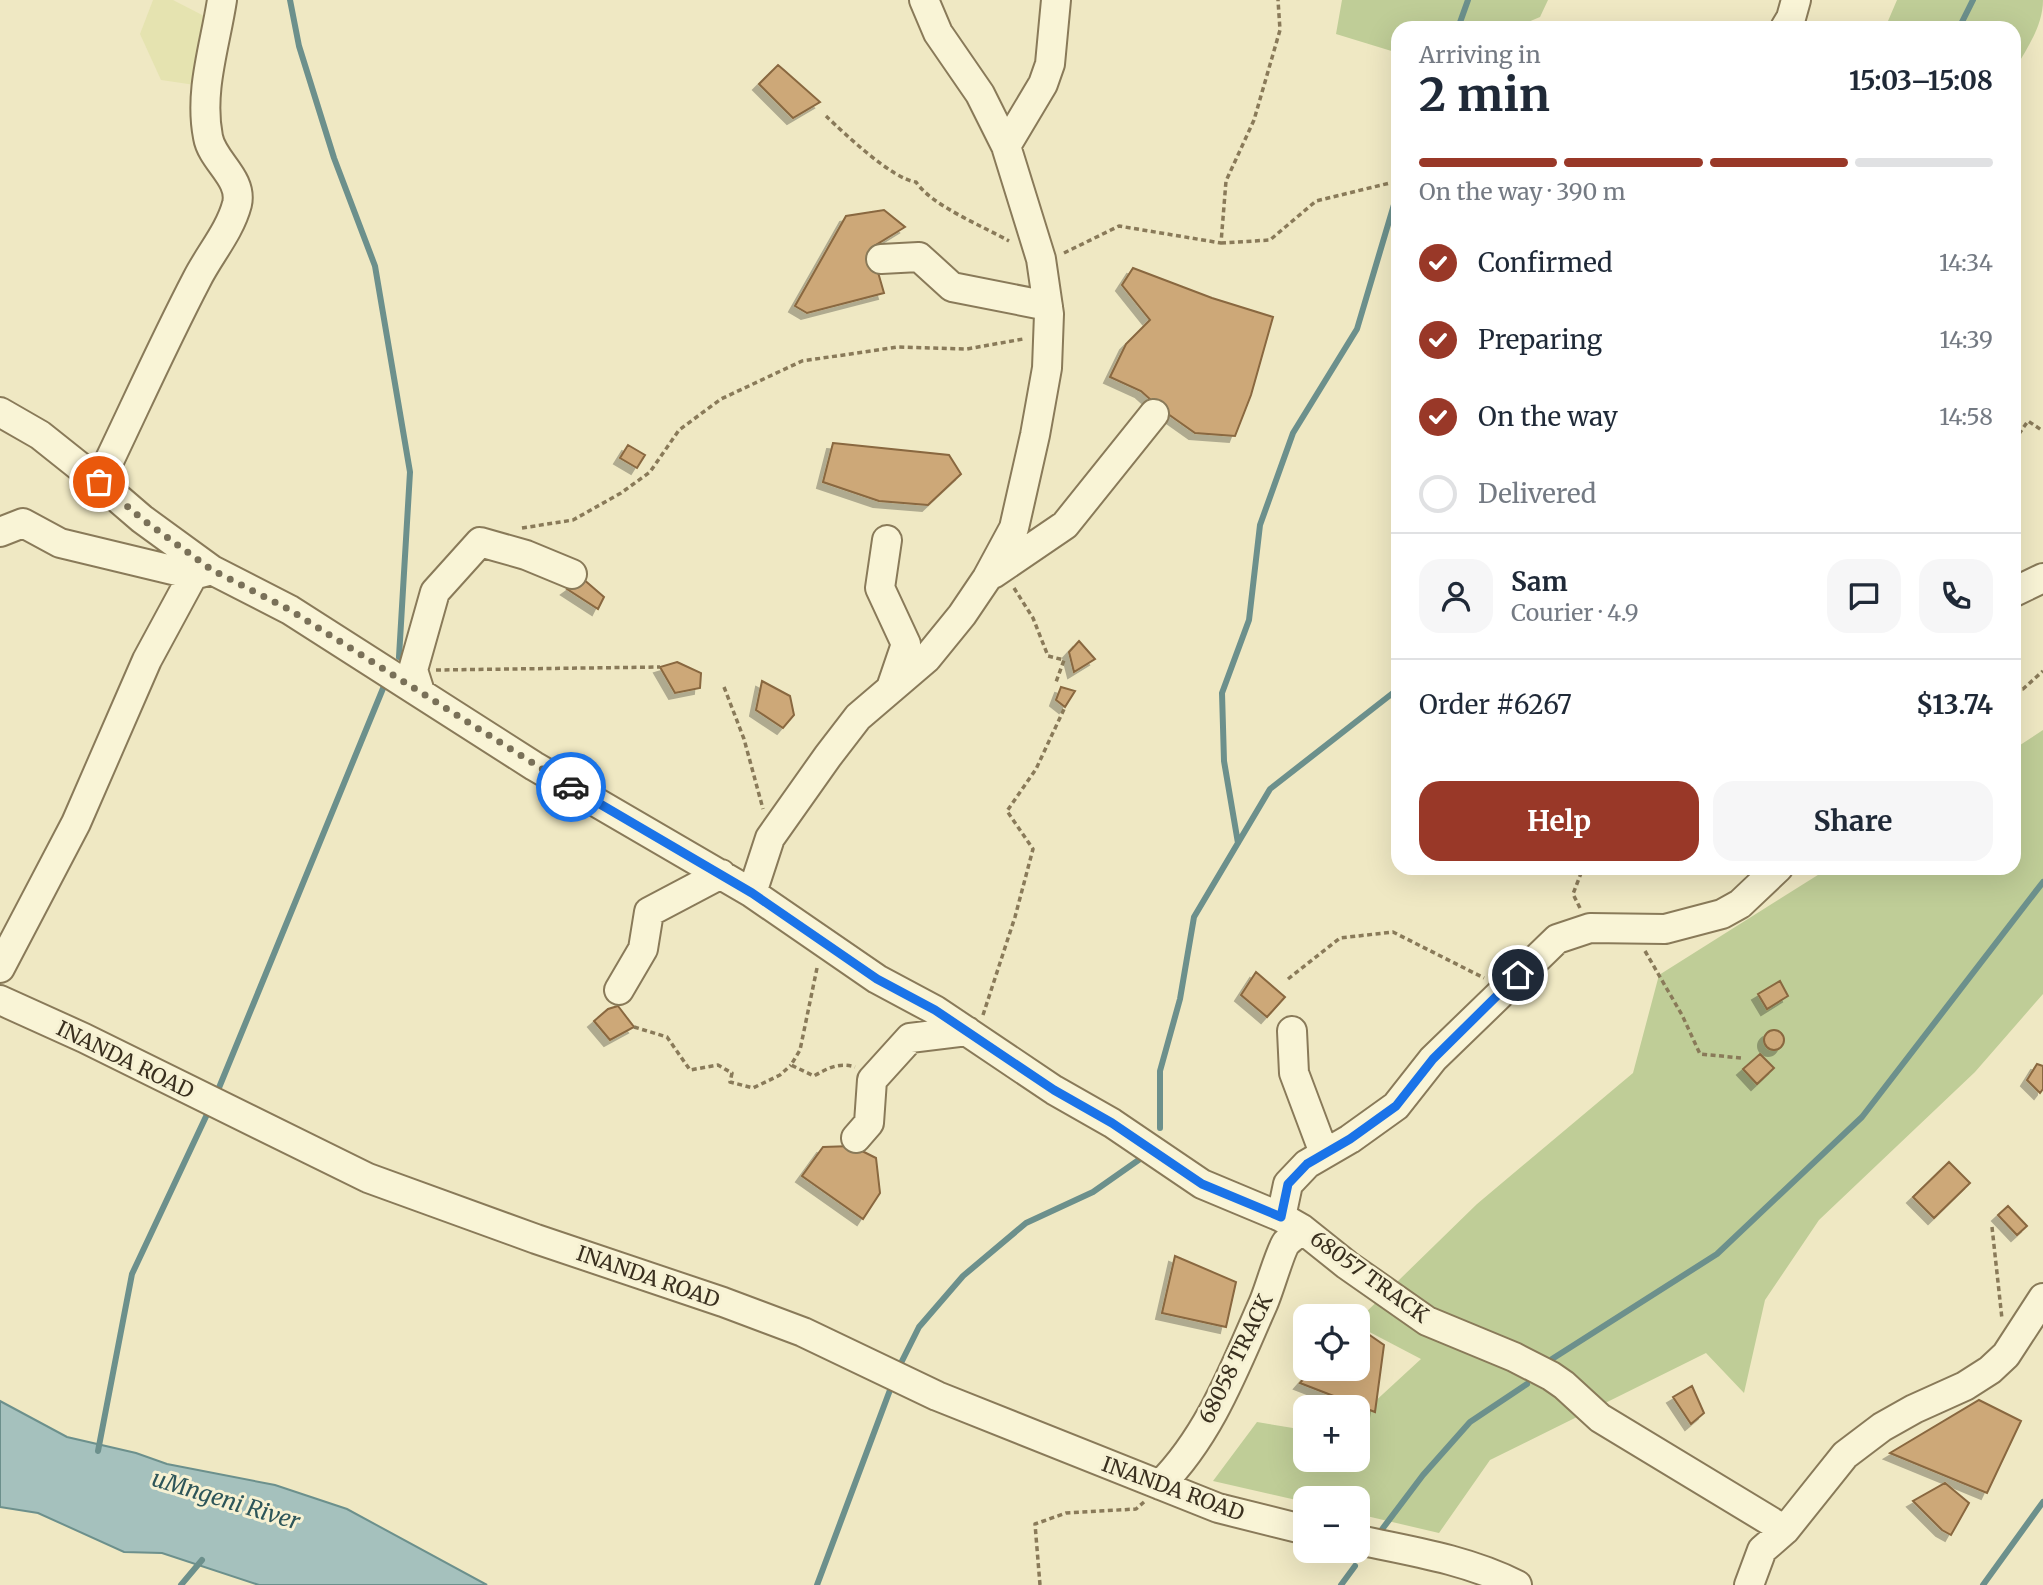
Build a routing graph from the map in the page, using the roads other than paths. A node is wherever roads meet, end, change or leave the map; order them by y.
1 (222, 0) edge
2 (924, 0) edge
3 (1056, 0) edge
4 (1796, 0) edge
5 (1789, 21) edge
6 (1006, 146) junction
7 (881, 259) dead end
8 (1048, 306) junction
9 (0, 412) edge
10 (1154, 414) dead end
11 (99, 482) junction
12 (0, 532) edge
13 (887, 540) dead end
14 (203, 573) junction
15 (995, 573) junction
16 (572, 574) dead end
17 (2043, 578) edge
18 (2021, 589) edge
19 (416, 681) junction
20 (891, 688) junction
21 (721, 874) junction
22 (1771, 875) edge
23 (752, 893) junction
24 (0, 968) edge
25 (619, 990) dead end
26 (0, 1000) edge
27 (1292, 1031) dead end
28 (972, 1034) junction
29 (856, 1138) dead end
30 (1324, 1153) junction
31 (1292, 1223) junction
32 (2043, 1298) edge
33 (1160, 1485) junction
34 (1293, 1527) edge
35 (1785, 1530) junction
36 (1370, 1542) edge
37 (1517, 1585) edge
38 (1749, 1585) edge

1 - 11 street
2 - 6 street
3 - 6 street
4 - 5 street
6 - 8 street
7 - 8 street
8 - 15 street
9 - 11 street, 68057 TRACK
10 - 15 street
11 - 14 street, 68057 TRACK
12 - 14 street
13 - 20 street
14 - 19 street, 68057 TRACK
14 - 24 street
15 - 20 street
16 - 19 street
17 - 18 street
19 - 21 street, 68057 TRACK
20 - 23 street
21 - 23 street, 68057 TRACK
21 - 25 street
22 - 30 street, 68058 TRACK
23 - 28 street, 68057 TRACK
26 - 33 street, INANDA ROAD
27 - 30 street
28 - 29 street
28 - 31 street, 68057 TRACK
30 - 31 street, 68058 TRACK
31 - 33 street, 68058 TRACK
31 - 35 street, 68057 TRACK
32 - 35 street
33 - 34 street, INANDA ROAD
35 - 38 street
36 - 37 street

